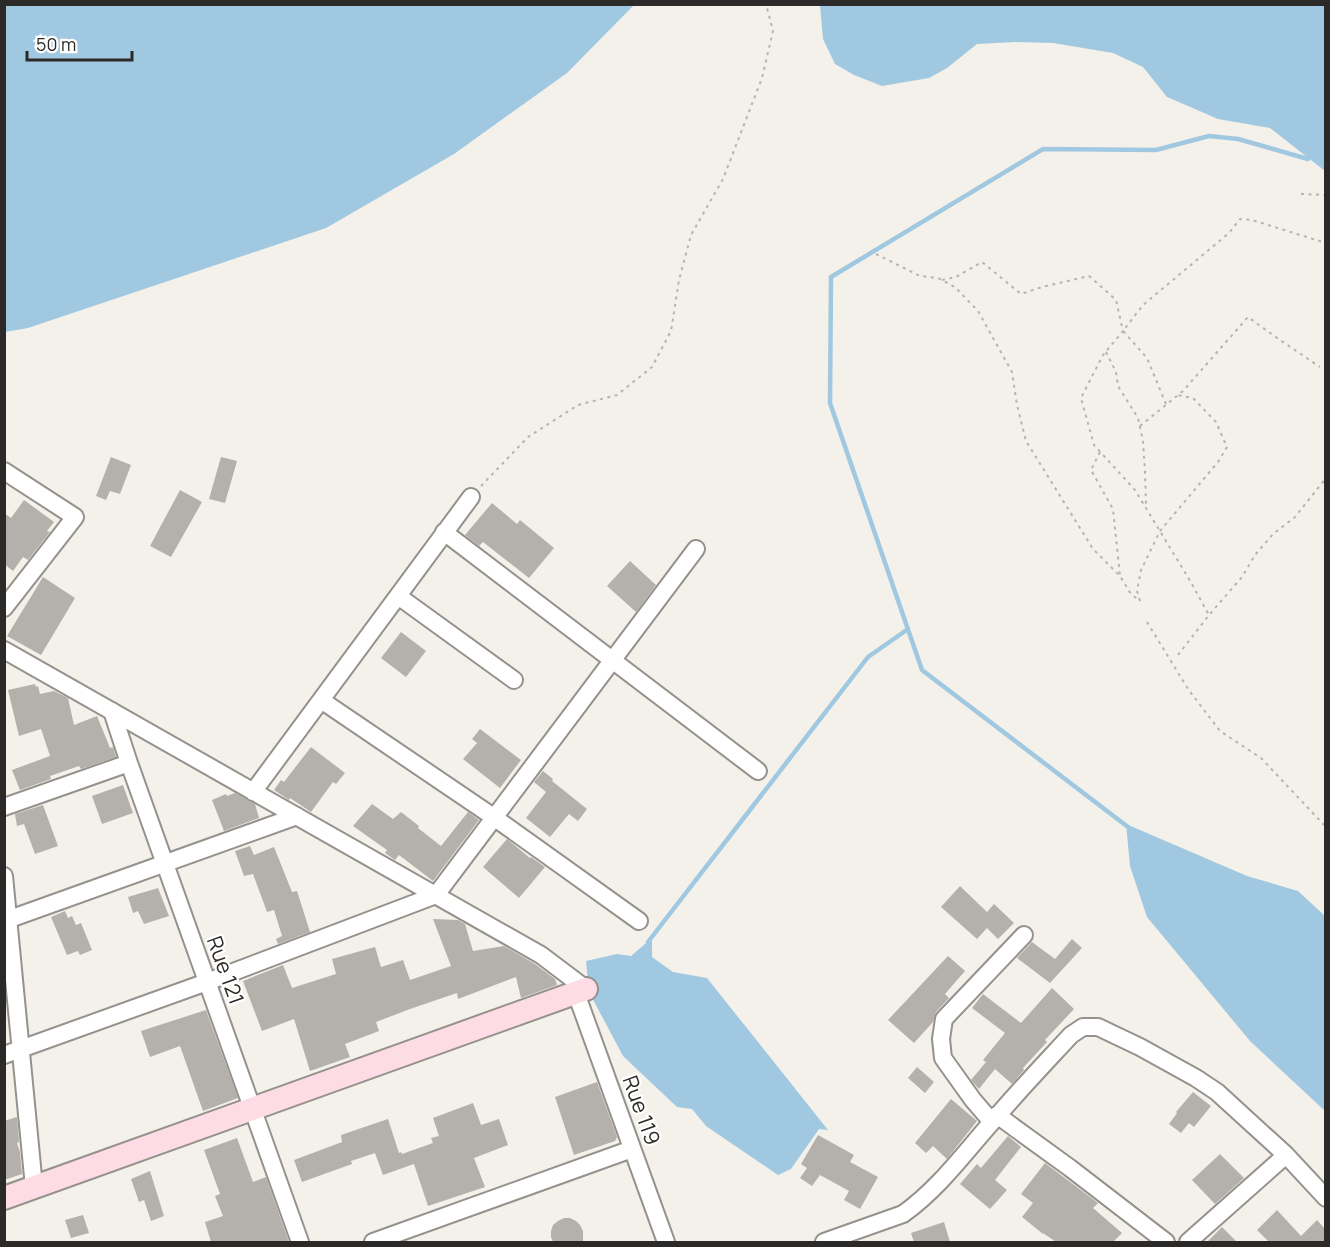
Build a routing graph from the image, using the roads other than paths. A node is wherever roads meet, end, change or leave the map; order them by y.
1 (4, 471) edge
2 (471, 497) road end
3 (444, 532) junction
4 (696, 549) dead end
5 (398, 596) junction
6 (4, 608) edge
7 (4, 650) edge
8 (613, 661) junction
9 (514, 680) dead end
10 (321, 700) junction
11 (112, 711) junction
12 (129, 763) junction
13 (758, 771) dead end
14 (254, 792) junction
15 (4, 807) edge
16 (297, 816) junction
17 (495, 818) junction
18 (165, 864) junction
19 (4, 876) edge
20 (436, 896) junction
21 (7, 920) edge
22 (639, 921) dead end
23 (1024, 935) dead end
24 (207, 982) junction
25 (581, 991) junction
26 (21, 1049) junction
27 (4, 1055) edge
28 (252, 1109) junction
29 (994, 1119) junction
30 (633, 1149) junction
31 (1286, 1155) junction
32 (34, 1187) junction
33 (4, 1198) edge
34 (1326, 1198) edge
35 (300, 1242) edge
36 (373, 1242) edge
37 (666, 1242) edge
38 (824, 1242) edge
39 (1166, 1242) edge
40 (1188, 1242) edge

1 - 6 street
2 - 3 street
3 - 5 street
3 - 8 street
4 - 8 street
5 - 9 street
5 - 10 street
7 - 11 street
8 - 13 street
8 - 17 street
10 - 14 street
10 - 17 street
11 - 12 street, Rue 121
11 - 14 street
12 - 15 street
12 - 18 street, Rue 121
14 - 16 street
16 - 18 street
16 - 20 street
17 - 20 street
17 - 22 street
18 - 21 street
18 - 24 street, Rue 121
19 - 21 street
20 - 24 street
20 - 25 street
21 - 26 street
23 - 29 street
24 - 26 street
24 - 28 street, Rue 121
25 - 28 street
25 - 30 street, Rue 119
26 - 27 street
26 - 32 street
28 - 32 street
28 - 35 street, Rue 121
29 - 31 street
29 - 38 street
29 - 39 street
30 - 36 street
30 - 37 street, Rue 119
31 - 34 street
31 - 40 street
32 - 33 street

